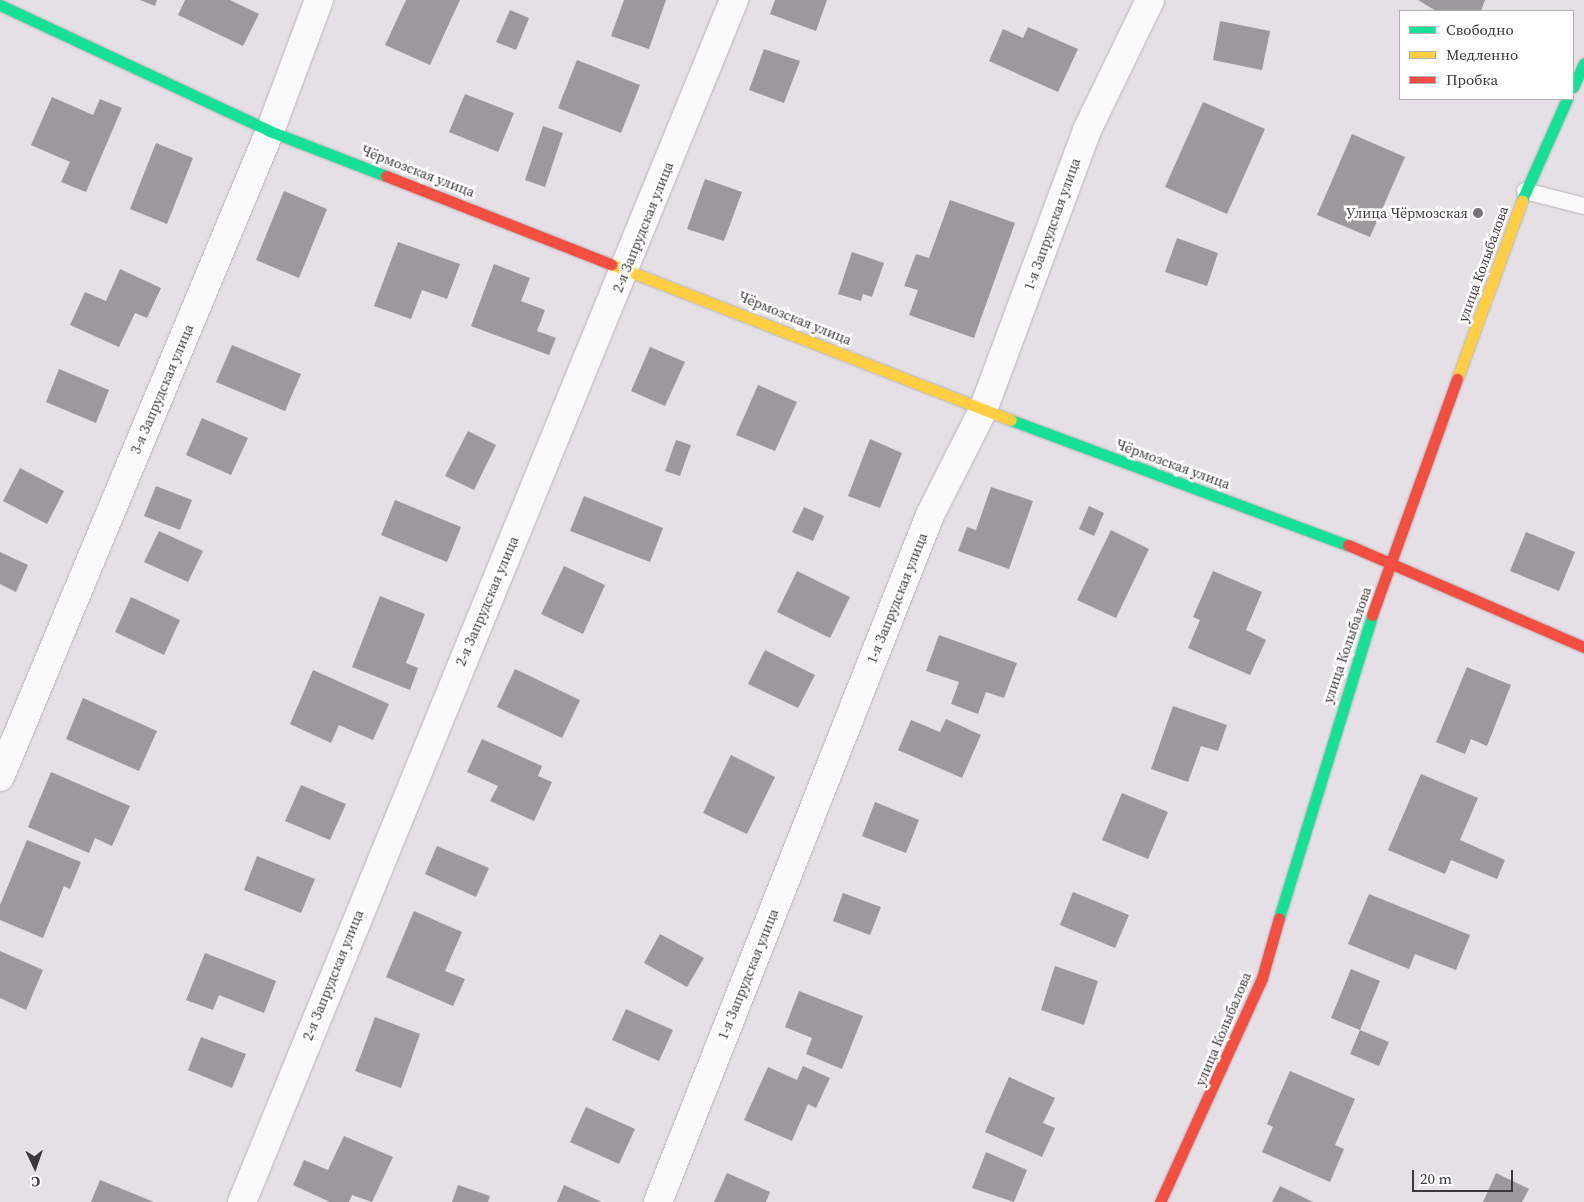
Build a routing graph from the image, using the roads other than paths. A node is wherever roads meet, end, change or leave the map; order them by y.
1 (319, 0) edge
2 (734, 0) edge
3 (1150, 0) edge
4 (0, 5) edge
5 (1584, 62) edge
6 (1574, 85) edge
7 (1568, 100) edge
8 (270, 131) junction
9 (1525, 191) junction
10 (1584, 206) edge
11 (627, 267) junction
12 (983, 410) junction
13 (1393, 562) junction
14 (1584, 647) edge
15 (0, 777) edge
16 (242, 1202) edge
17 (658, 1202) edge
18 (1160, 1202) edge

1 - 8 street, 3-я Запрудская улица
2 - 11 street, 2-я Запрудская улица
3 - 12 street, 1-я Запрудская улица
4 - 8 street, Чёрмозская улица
5 - 6 street
7 - 9 street, улица Колыбалова
8 - 11 street, Чёрмозская улица
8 - 15 street, 3-я Запрудская улица
9 - 10 lane
9 - 13 street, улица Колыбалова
11 - 12 street, Чёрмозская улица
11 - 16 street, 2-я Запрудская улица
12 - 13 street, Чёрмозская улица
12 - 17 street, 1-я Запрудская улица
13 - 14 street, Чёрмозская улица
13 - 18 street, улица Колыбалова

